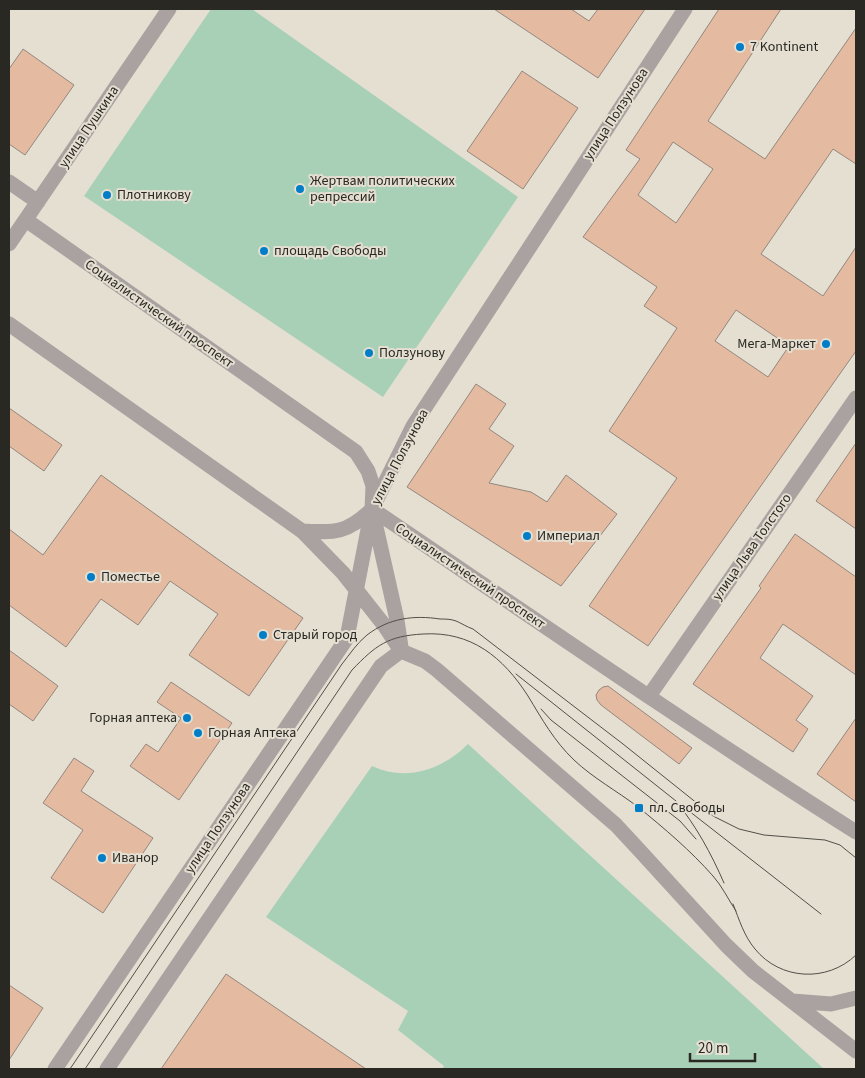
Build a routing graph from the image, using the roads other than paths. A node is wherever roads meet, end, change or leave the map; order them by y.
1 (169, 9) edge
2 (685, 9) edge
3 (9, 182) edge
4 (38, 202) junction
5 (26, 220) junction
6 (9, 244) edge
7 (9, 324) edge
8 (856, 398) edge
9 (372, 509) junction
10 (302, 531) junction
11 (356, 590) junction
12 (402, 650) junction
13 (648, 696) junction
14 (856, 832) edge
15 (856, 998) edge
16 (793, 1001) junction
17 (856, 1051) edge
18 (55, 1069) edge
19 (107, 1069) edge

1 - 4 street, улица Пушкина
2 - 9 street, улица Ползунова
3 - 4 street
4 - 5 street, улица Пушкина
5 - 6 street, улица Пушкина
5 - 9 street, Социалистический проспект
7 - 10 street
8 - 13 street, улица Льва Толстого
9 - 10 street
9 - 11 street, улица Ползунова
9 - 12 street
9 - 13 street, Социалистический проспект
10 - 11 street
11 - 12 street
11 - 18 street, улица Ползунова
12 - 16 street
12 - 19 street
13 - 14 street, Социалистический проспект
15 - 16 street
16 - 17 street

